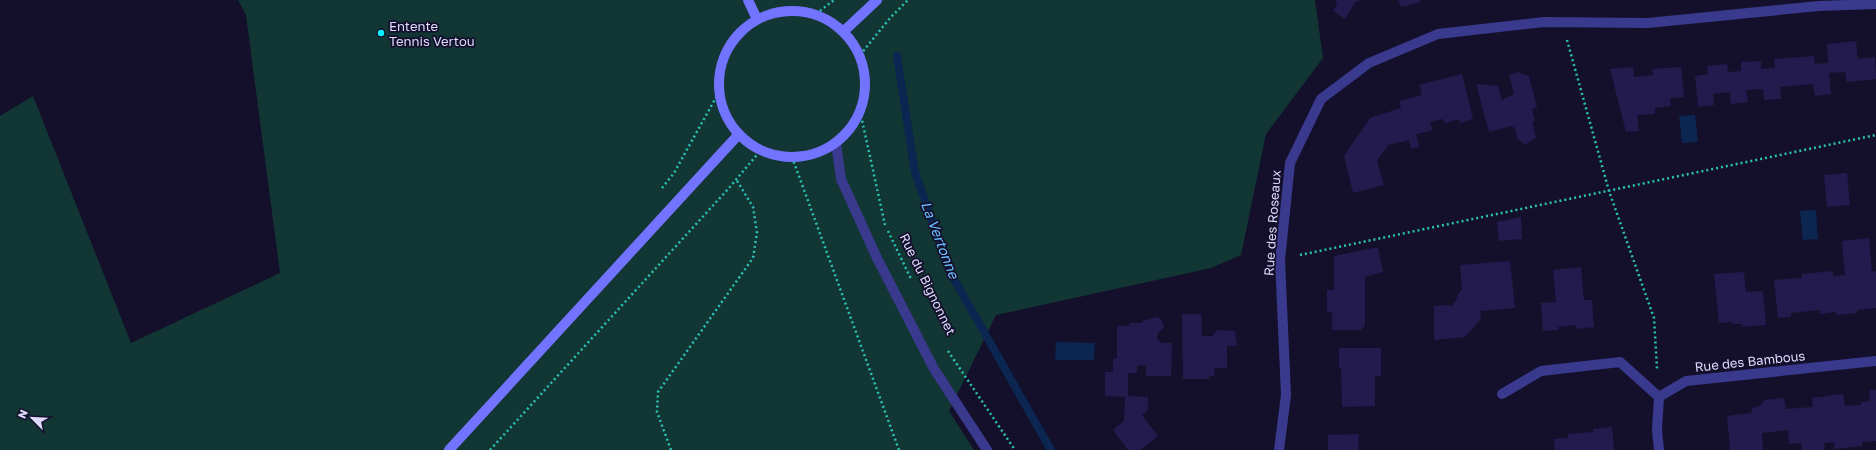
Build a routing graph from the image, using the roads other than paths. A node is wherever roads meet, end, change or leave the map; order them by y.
1 (748, 0) edge
2 (877, 0) edge
3 (1876, 4) edge
4 (757, 19) junction
5 (844, 31) junction
6 (739, 134) junction
7 (836, 143) junction
8 (1876, 361) edge
9 (1502, 394) dead end
10 (1659, 397) junction
11 (449, 450) edge
12 (987, 450) edge
13 (1279, 450) edge
14 (1659, 450) edge

1 - 4 main road
2 - 5 main road
3 - 13 street, Rue des Roseaux
4 - 5 main road
4 - 6 main road
5 - 7 main road
6 - 7 main road
6 - 11 main road
7 - 12 street
8 - 10 street, Rue des Bambous
9 - 10 street
10 - 14 street

